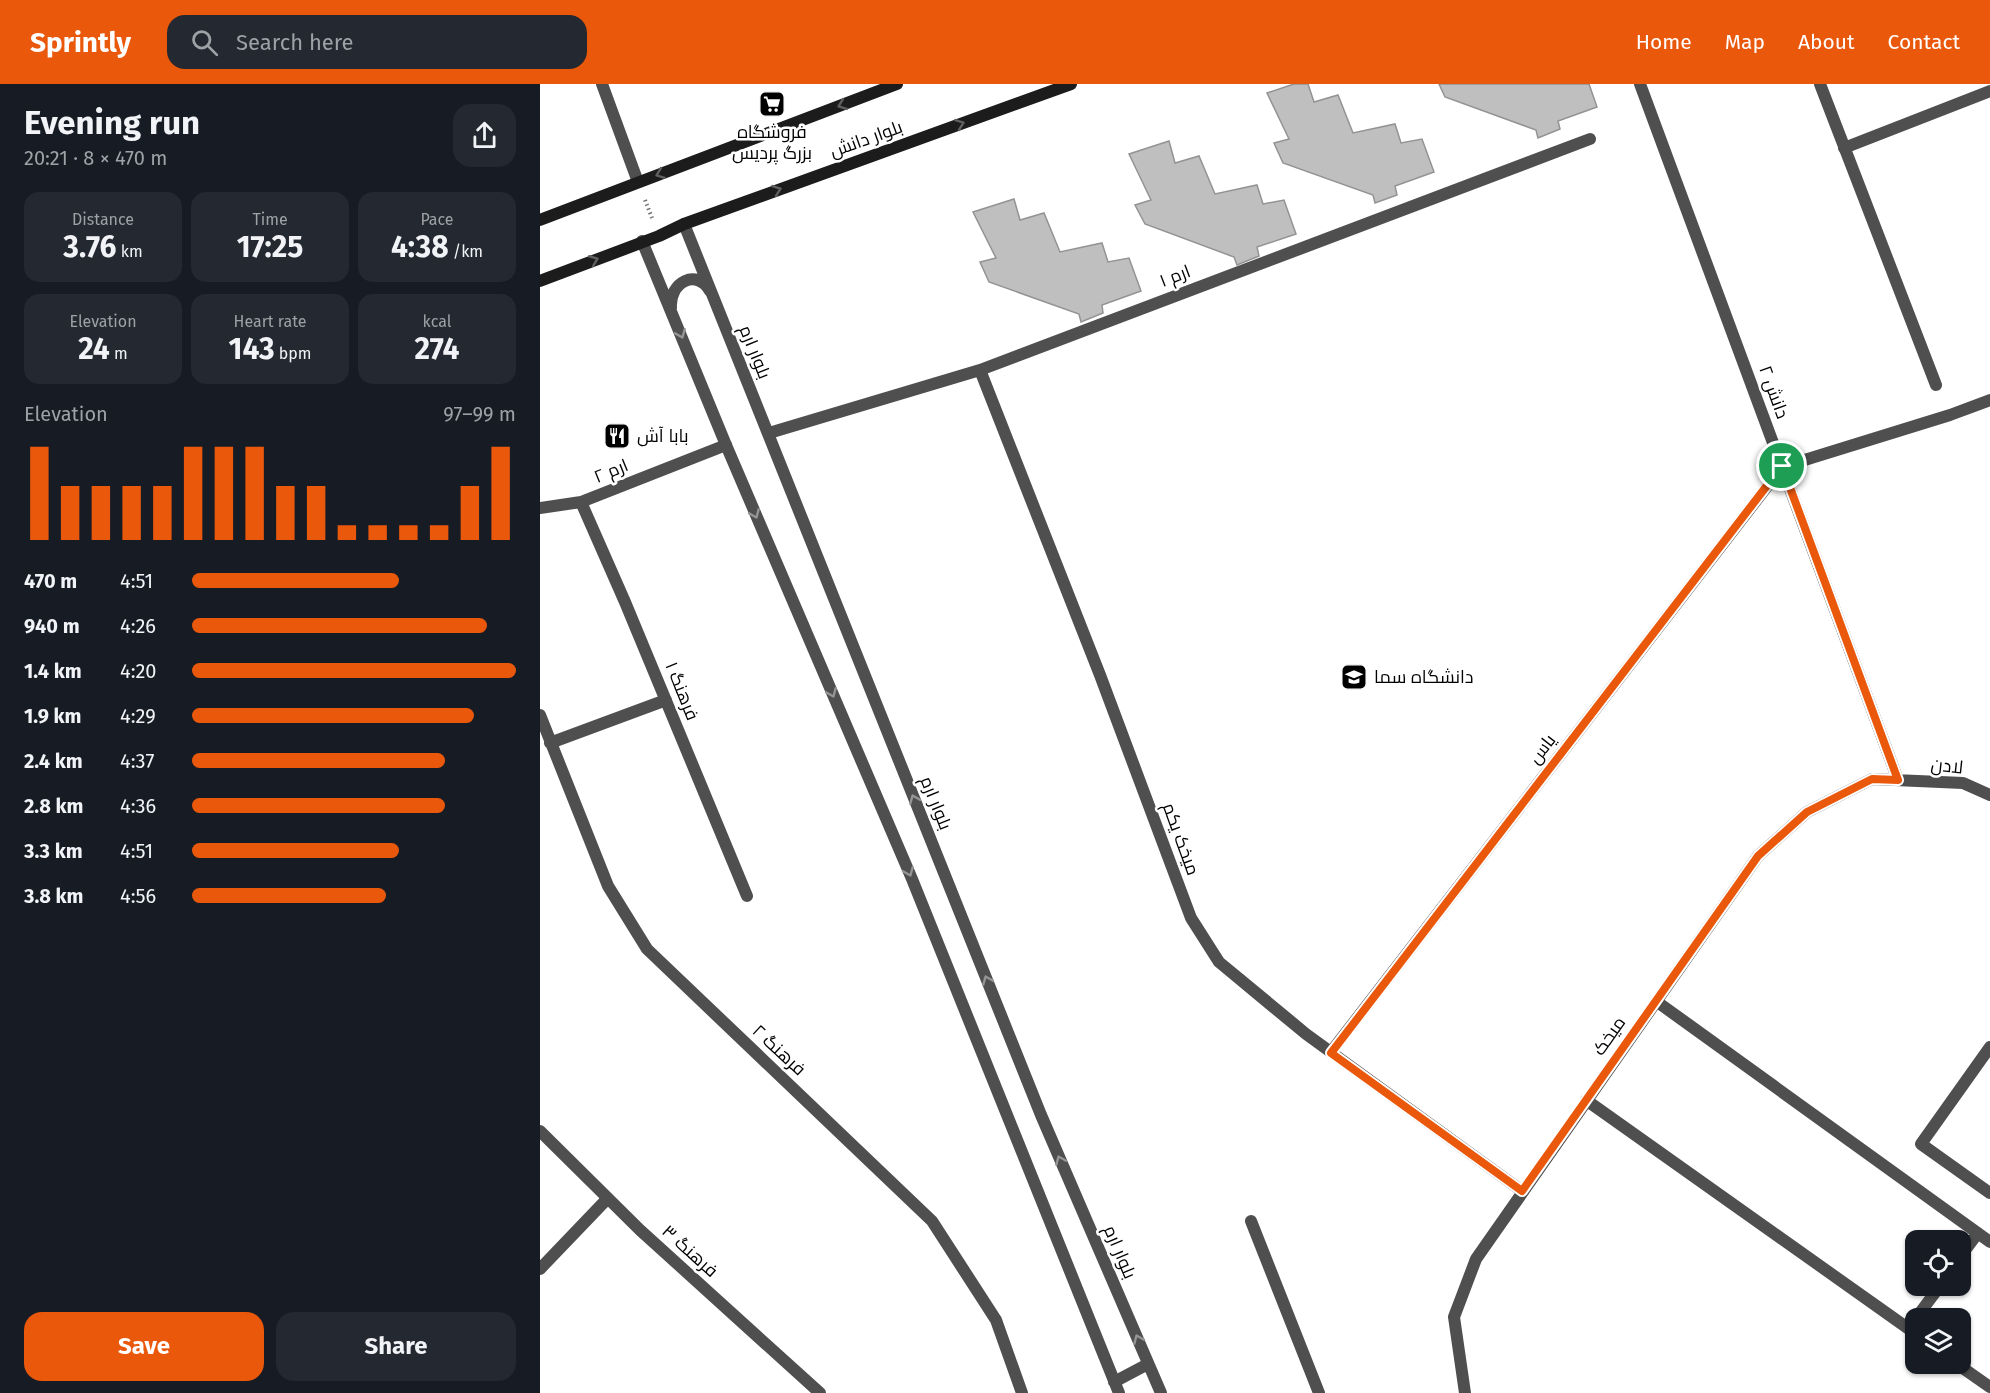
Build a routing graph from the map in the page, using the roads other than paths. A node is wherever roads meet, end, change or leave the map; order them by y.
1 (602, 84) edge
2 (897, 84) edge
3 (1071, 84) edge
4 (1640, 84) edge
5 (1820, 84) edge
6 (1988, 84) edge
7 (1990, 91) edge
8 (1590, 139) dead end
9 (1844, 148) junction
10 (638, 182) junction
11 (540, 220) edge
12 (684, 224) junction
13 (642, 241) junction
14 (540, 281) edge
15 (714, 297) junction
16 (671, 309) junction
17 (981, 370) junction
18 (1936, 384) dead end
19 (1990, 400) edge
20 (769, 434) junction
21 (726, 445) junction
22 (1782, 466) junction
23 (581, 502) junction
24 (540, 508) edge
25 (666, 700) junction
26 (540, 715) edge
27 (550, 743) junction
28 (1898, 780) junction
29 (1990, 795) edge
30 (747, 896) dead end
31 (1656, 1000) junction
32 (1990, 1047) edge
33 (1331, 1053) junction
34 (1586, 1100) junction
35 (540, 1131) edge
36 (1522, 1191) junction
37 (1990, 1193) edge
38 (608, 1198) junction
39 (1251, 1221) dead end
40 (1978, 1233) junction
41 (1971, 1242) edge
42 (1990, 1242) edge
43 (540, 1269) edge
44 (1905, 1319) edge
45 (1148, 1364) junction
46 (1972, 1374) joint
47 (1990, 1387) edge
48 (1117, 1388) edge
49 (820, 1393) edge
50 (1022, 1393) edge
51 (1161, 1393) edge
52 (1319, 1393) edge
53 (1465, 1393) edge
54 (1981, 1393) edge

1 - 10 street
2 -> 10 main road
12 -> 3 main road, بلوار دانش
4 - 22 street, دانش ۲
5 - 9 street
6 - 7 street
7 - 9 street
8 - 17 street, ارم ۱
9 - 18 street
10 - 11 main road
12 - 13 main road, بلوار دانش
12 - 15 street, بلوار ارم
14 -> 13 main road, بلوار دانش
13 - 16 street
15 - 16 street
15 - 20 street, بلوار ارم
16 -> 21 street
17 - 20 street, ارم ۱
17 - 33 street, میخک یکم
19 - 22 street
45 -> 20 street, بلوار ارم
21 - 23 street, ارم ۲
21 -> 48 street
22 - 28 street, دانش ۲
22 - 33 street, یاس
23 - 24 street, ارم ۲
23 - 25 street, فرهنگ ۱
25 - 27 street
25 - 30 street, فرهنگ ۱
26 - 27 street, فرهنگ ۲
27 - 50 street, فرهنگ ۲
28 - 29 street, لادن
28 - 31 street, میخک
31 - 34 street, میخک
31 - 40 street
32 - 37 street
33 - 36 street, میخک یکم
34 - 36 street, میخک
34 - 44 street
35 - 38 street, فرهنگ ۳
36 - 53 street, میخک
38 - 43 street
38 - 49 street, فرهنگ ۳
39 - 52 street
40 - 41 street
40 - 42 street
45 - 48 street
45 - 51 street, بلوار ارم
46 - 47 street
46 - 54 street

